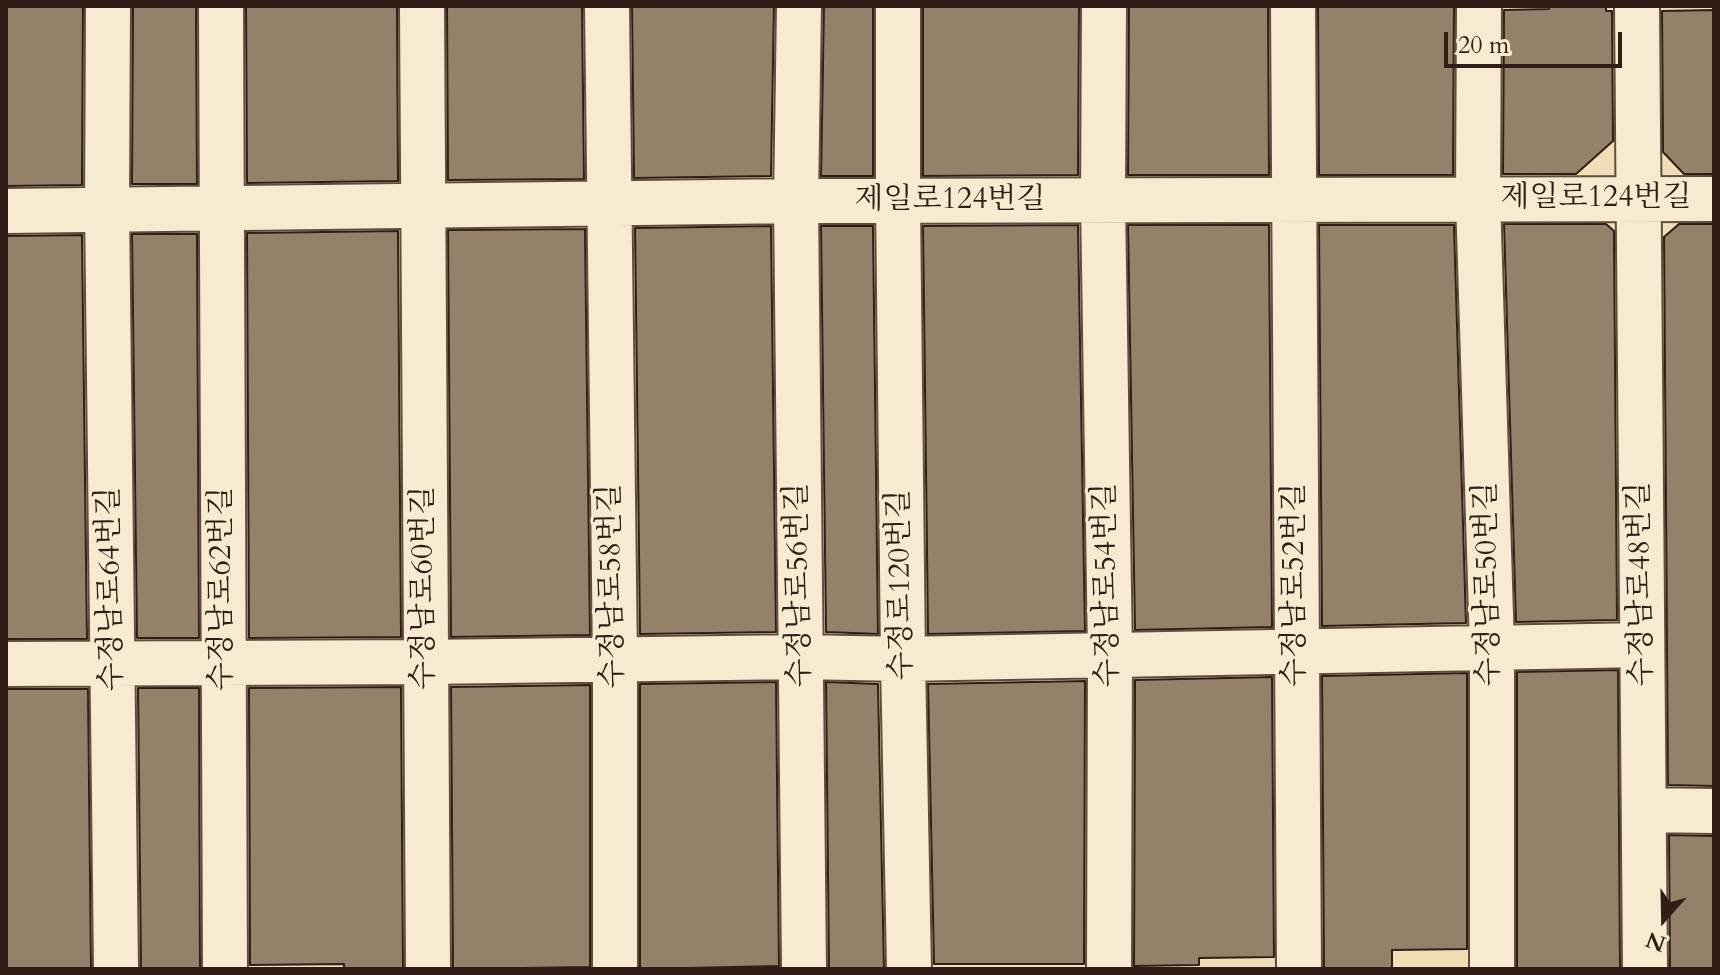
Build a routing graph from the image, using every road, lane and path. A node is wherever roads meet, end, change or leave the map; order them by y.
1 (108, 6) edge
2 (221, 6) edge
3 (422, 6) edge
4 (607, 6) edge
5 (799, 6) edge
6 (898, 6) edge
7 (1104, 6) edge
8 (1293, 6) edge
9 (1479, 6) edge
10 (1637, 6) edge
11 (1478, 199) junction
12 (1638, 199) junction
13 (1714, 199) edge
14 (1293, 200) junction
15 (796, 201) junction
16 (898, 201) junction
17 (1103, 201) junction
18 (608, 203) junction
19 (422, 206) junction
20 (107, 208) junction
21 (220, 209) junction
22 (6, 211) edge
23 (1642, 645) junction
24 (1492, 647) junction
25 (1296, 651) junction
26 (1110, 655) junction
27 (801, 657) junction
28 (903, 659) junction
29 (615, 660) junction
30 (223, 662) junction
31 (426, 662) junction
32 (6, 664) edge
33 (113, 664) junction
34 (1645, 810) junction
35 (1714, 811) edge
36 (116, 969) edge
37 (225, 969) edge
38 (428, 969) edge
39 (615, 969) edge
40 (804, 969) edge
41 (909, 969) edge
42 (1109, 969) edge
43 (1299, 969) edge
44 (1492, 969) edge
45 (1645, 969) edge

1 - 20 street, 수정남로64번길
2 - 21 street, 수정남로62번길
3 - 19 street
4 - 18 street
5 - 15 street
6 - 16 street, 수정로120번길
7 - 17 street
8 - 14 street
9 - 11 street, 제일로124번길
10 - 12 street, 수정남로48번길
11 - 12 street, 제일로124번길
11 - 14 street, 제일로124번길
11 - 24 street, 수정남로50번길
12 - 13 street, 제일로124번길
12 - 23 street, 수정남로48번길
14 - 17 street, 제일로124번길
14 - 25 street, 수정남로52번길
15 - 16 street, 제일로124번길
15 - 18 street, 제일로124번길
15 - 27 street, 수정남로56번길
16 - 17 street, 제일로124번길
16 - 28 street, 수정로120번길
17 - 26 street, 수정남로54번길
18 - 19 street, 제일로124번길
18 - 29 street, 수정남로58번길
19 - 21 street, 제일로124번길
19 - 31 street, 수정남로60번길
20 - 21 street, 제일로124번길
20 - 22 street, 제일로124번길
20 - 33 street, 수정남로64번길
21 - 30 street, 수정남로62번길
23 - 24 street
23 - 34 street, 수정남로48번길
24 - 25 street
24 - 44 street, 수정남로50번길
25 - 26 street
25 - 43 street, 수정남로52번길
26 - 28 street
26 - 42 street, 수정남로54번길
27 - 28 street
27 - 29 street
27 - 40 street, 수정남로56번길
28 - 41 street, 수정로120번길
29 - 31 street
29 - 39 street, 수정남로58번길
30 - 31 street
30 - 33 street
30 - 37 street, 수정남로62번길
31 - 38 street, 수정남로60번길
32 - 33 street
33 - 36 street, 수정남로64번길
34 - 35 street
34 - 45 street, 수정남로48번길

